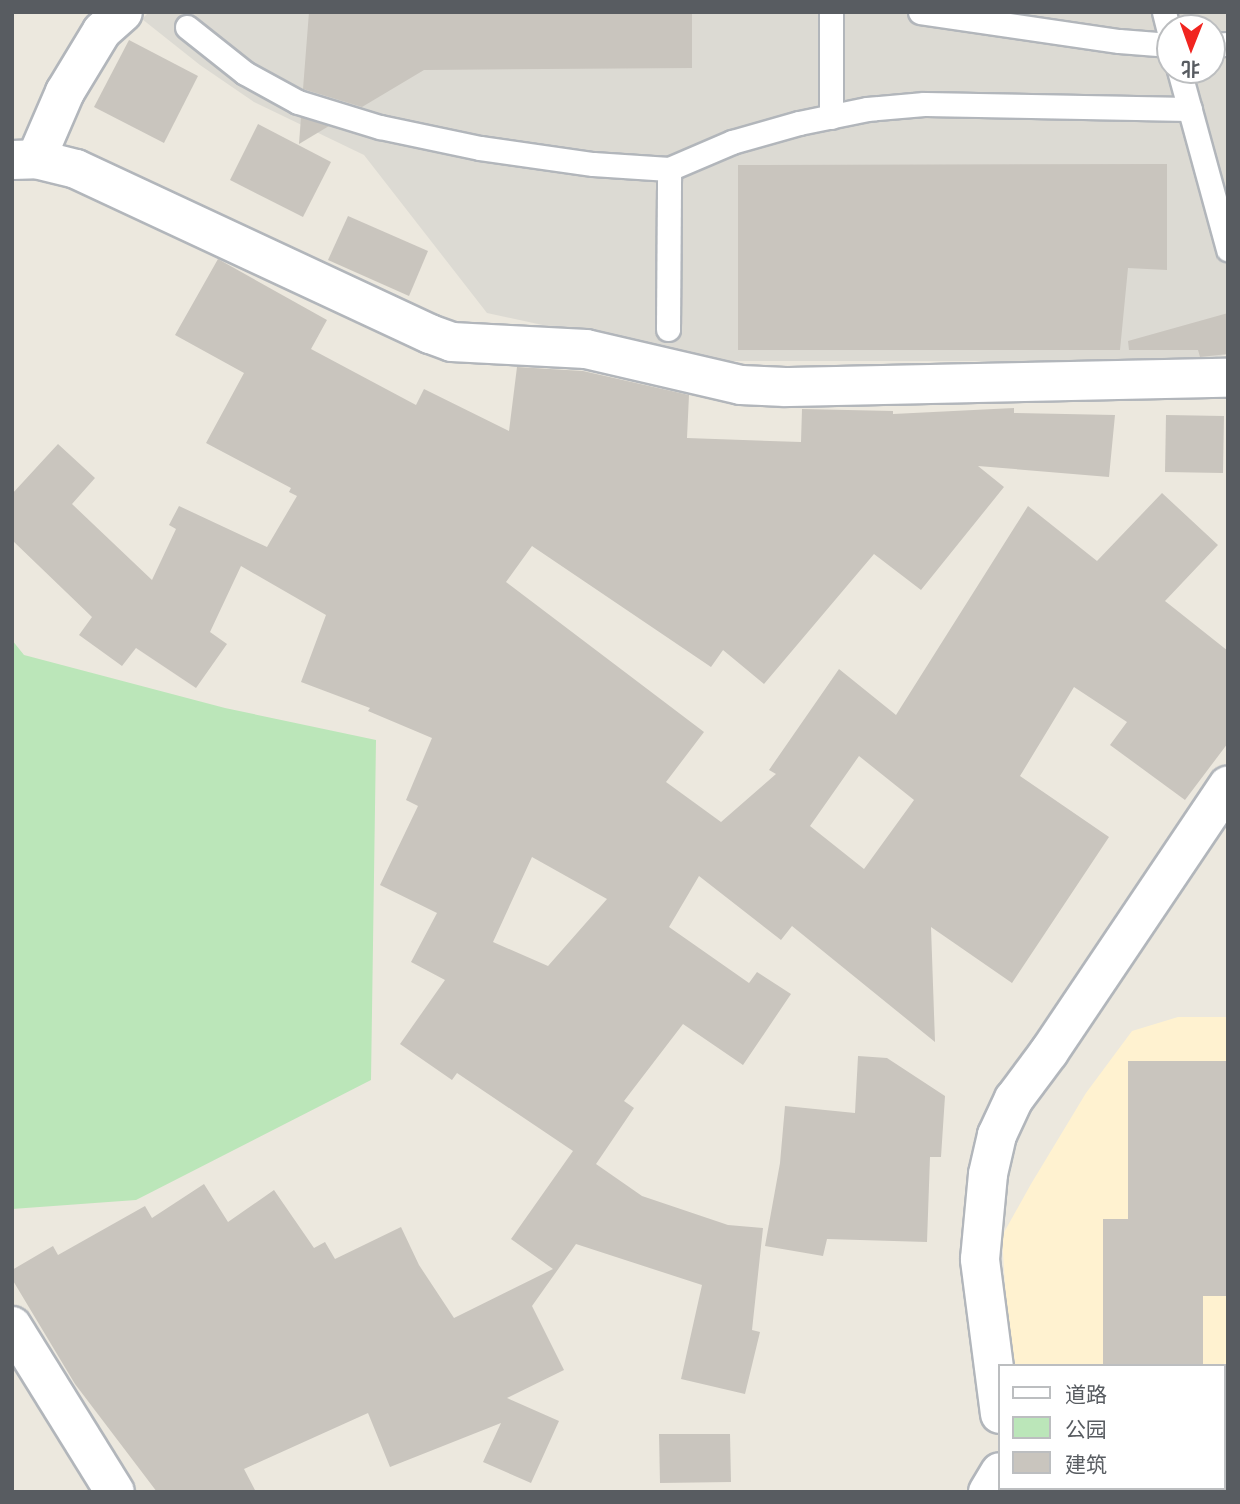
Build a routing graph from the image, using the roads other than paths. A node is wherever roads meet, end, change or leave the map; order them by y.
1 (123, 12) edge
2 (831, 12) edge
3 (920, 12) edge
4 (187, 27) dead end
5 (1156, 44) edge
6 (1183, 84) edge
7 (1189, 109) junction
8 (831, 117) junction
9 (24, 160) edge
10 (669, 169) junction
11 (1228, 249) edge
12 (668, 329) dead end
13 (1228, 378) edge
14 (1228, 786) edge
15 (12, 1326) edge
16 (998, 1398) edge
17 (998, 1476) edge
18 (115, 1492) edge
19 (989, 1492) edge

1 - 9 street
2 - 8 lane
3 - 5 lane
4 - 10 lane
6 - 7 lane
7 - 8 lane
7 - 11 lane
8 - 10 lane
9 - 13 street
10 - 12 lane
14 - 16 street
15 - 18 street
17 - 19 street

